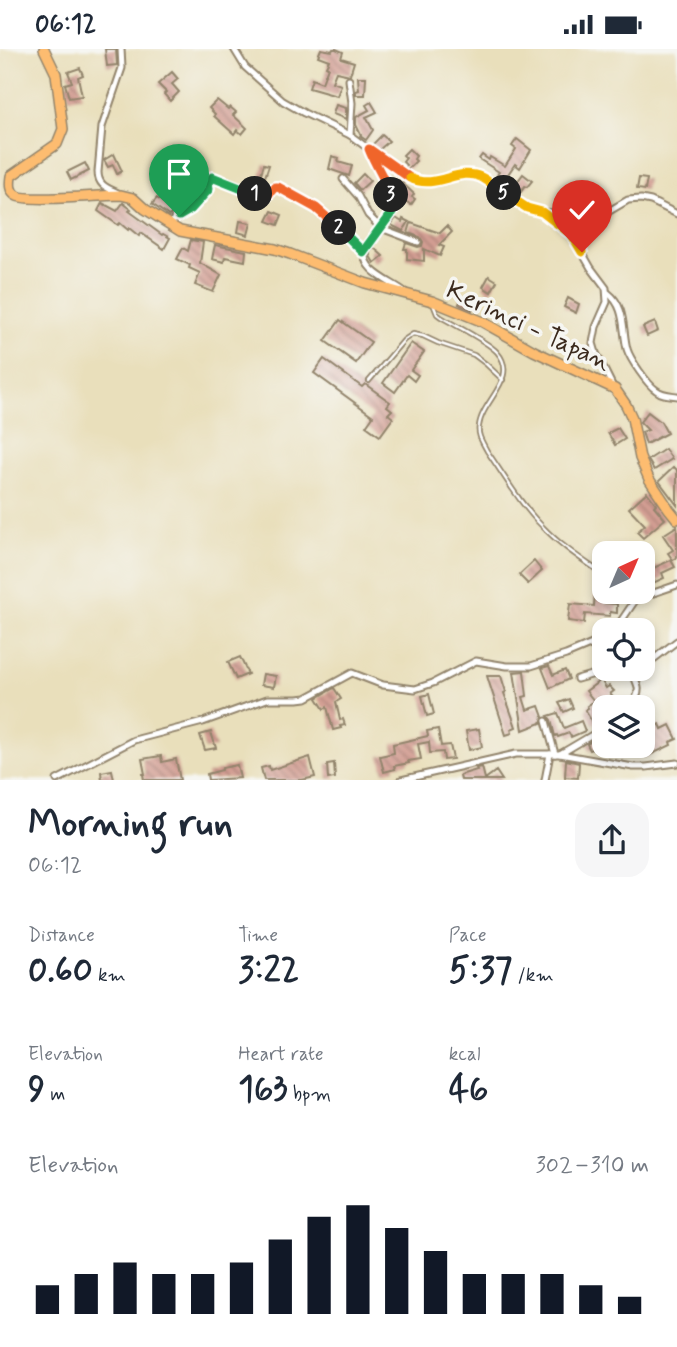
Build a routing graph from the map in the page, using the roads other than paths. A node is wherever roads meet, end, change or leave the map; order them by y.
1 (44, 49) edge
2 (121, 49) edge
3 (234, 49) edge
4 (349, 80) dead end
5 (350, 135) junction
6 (369, 149) junction
7 (343, 179) dead end
8 (121, 195) junction
9 (542, 212) junction
10 (677, 214) edge
11 (171, 227) junction
12 (380, 230) junction
13 (418, 243) dead end
14 (363, 252) junction
15 (608, 293) junction
16 (409, 295) junction
17 (432, 301) junction
18 (503, 380) junction
19 (369, 381) dead end
20 (615, 389) junction
21 (677, 396) edge
22 (677, 519) edge
23 (592, 567) edge
24 (677, 585) edge
25 (655, 593) edge
26 (677, 641) edge
27 (592, 644) edge
28 (655, 658) edge
29 (592, 675) edge
30 (577, 679) dead end
31 (546, 721) dead end
32 (592, 734) edge
33 (555, 754) junction
34 (677, 763) edge
35 (57, 780) edge
36 (401, 780) edge
37 (545, 780) edge

1 - 8 highway
2 - 8 street
3 - 5 street
4 - 5 street
5 - 6 street
6 - 9 street
6 - 12 street
7 - 12 street
8 - 11 highway, Kerinci - Tapan
9 - 10 street
9 - 15 street
11 - 14 street
11 - 16 highway, Kerinci - Tapan
12 - 13 street
12 - 14 street
14 - 16 street
15 - 20 street
15 - 21 street
16 - 17 highway, Kerinci - Tapan
17 - 18 lane
17 - 20 highway, Kerinci - Tapan
18 - 19 lane
18 - 23 lane
20 - 22 highway, Kerinci - Tapan
24 - 25 street
26 - 28 street
27 - 35 street
29 - 30 street
31 - 33 street
32 - 33 street
33 - 34 street
33 - 36 street
33 - 37 street

